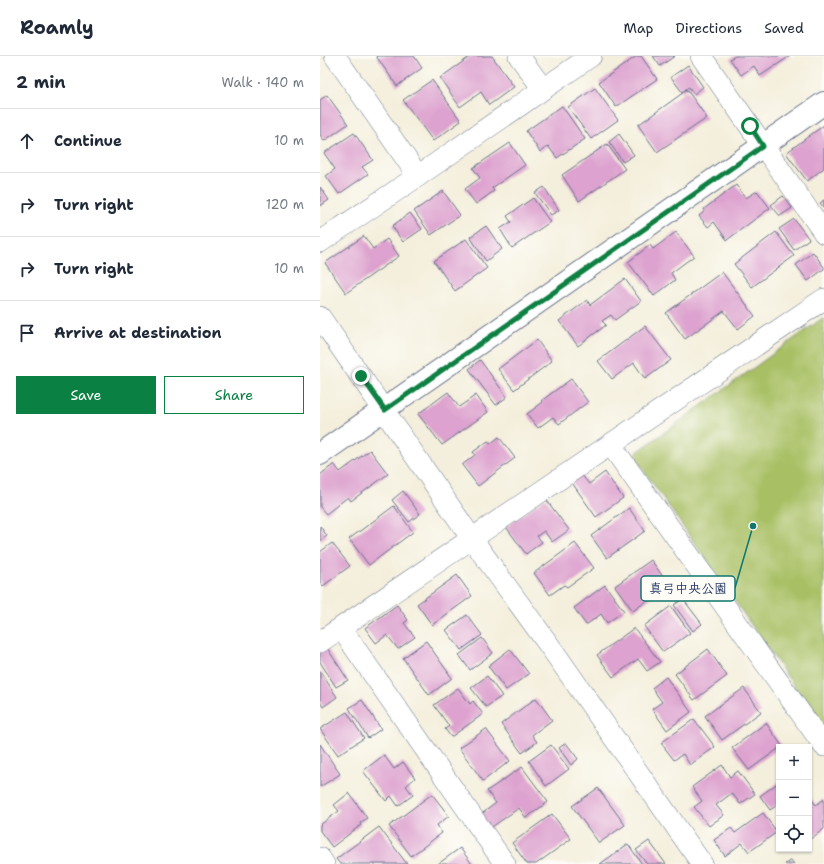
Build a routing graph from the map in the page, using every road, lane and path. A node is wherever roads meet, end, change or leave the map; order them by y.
1 (336, 56) edge
2 (519, 56) edge
3 (591, 56) edge
4 (701, 56) edge
5 (542, 89) junction
6 (824, 103) edge
7 (763, 146) junction
8 (418, 176) junction
9 (824, 233) edge
10 (320, 242) edge
11 (824, 299) edge
12 (320, 317) edge
13 (385, 410) junction
14 (611, 445) junction
15 (320, 454) edge
16 (472, 539) junction
17 (341, 628) junction
18 (320, 642) edge
19 (824, 746) edge
20 (320, 858) edge
21 (324, 864) edge
22 (505, 864) edge
23 (702, 864) edge

1 - 8 street
2 - 5 street
3 - 5 street
4 - 7 street
5 - 8 street
6 - 7 street
7 - 9 street
7 - 13 street
8 - 10 street
11 - 14 street
12 - 13 street
13 - 15 street
13 - 16 street
14 - 16 street
14 - 19 street
16 - 17 street
16 - 23 street
17 - 18 street
17 - 22 street
20 - 21 street

